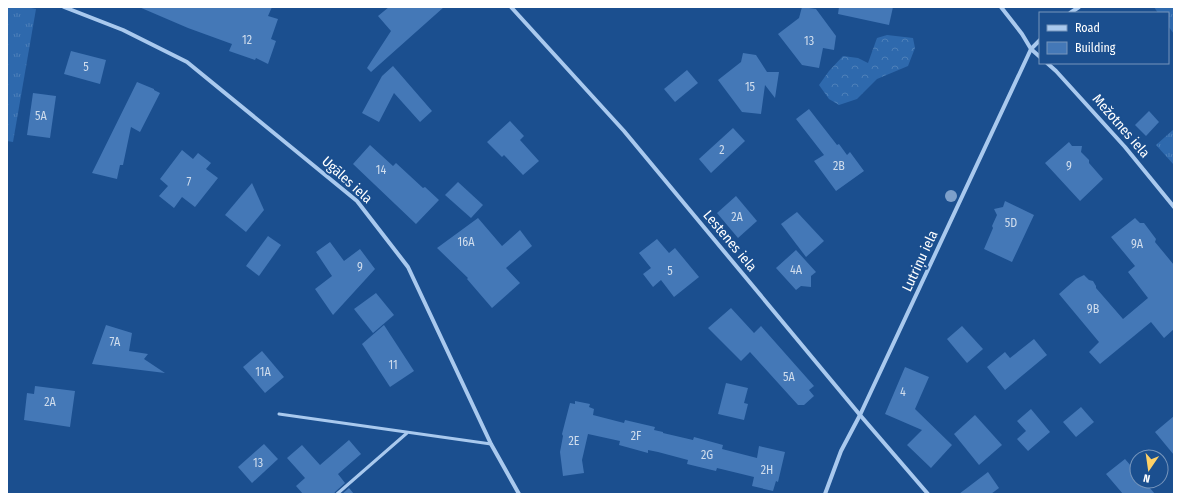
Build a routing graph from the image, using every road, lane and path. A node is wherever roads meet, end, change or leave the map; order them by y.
1 (64, 7) edge
2 (511, 7) edge
3 (1001, 7) edge
4 (1039, 41) edge
5 (1031, 48) junction
6 (1039, 56) edge
7 (1048, 64) edge
8 (1174, 207) edge
9 (280, 414) dead end
10 (860, 415) junction
11 (406, 433) junction
12 (491, 444) junction
13 (337, 494) edge
14 (519, 494) edge
15 (825, 494) edge
16 (928, 494) edge

1 - 12 street, Ugāles iela
2 - 10 street, Lestenes iela
3 - 5 street
4 - 5 street, Lutriņu iela
5 - 6 street
5 - 10 street, Lutriņu iela
7 - 8 street, Mežotnes iela
9 - 11 lane
10 - 15 street, Lutriņu iela
10 - 16 street, Lestenes iela
11 - 12 lane
11 - 13 lane
12 - 14 street, Ugāles iela

